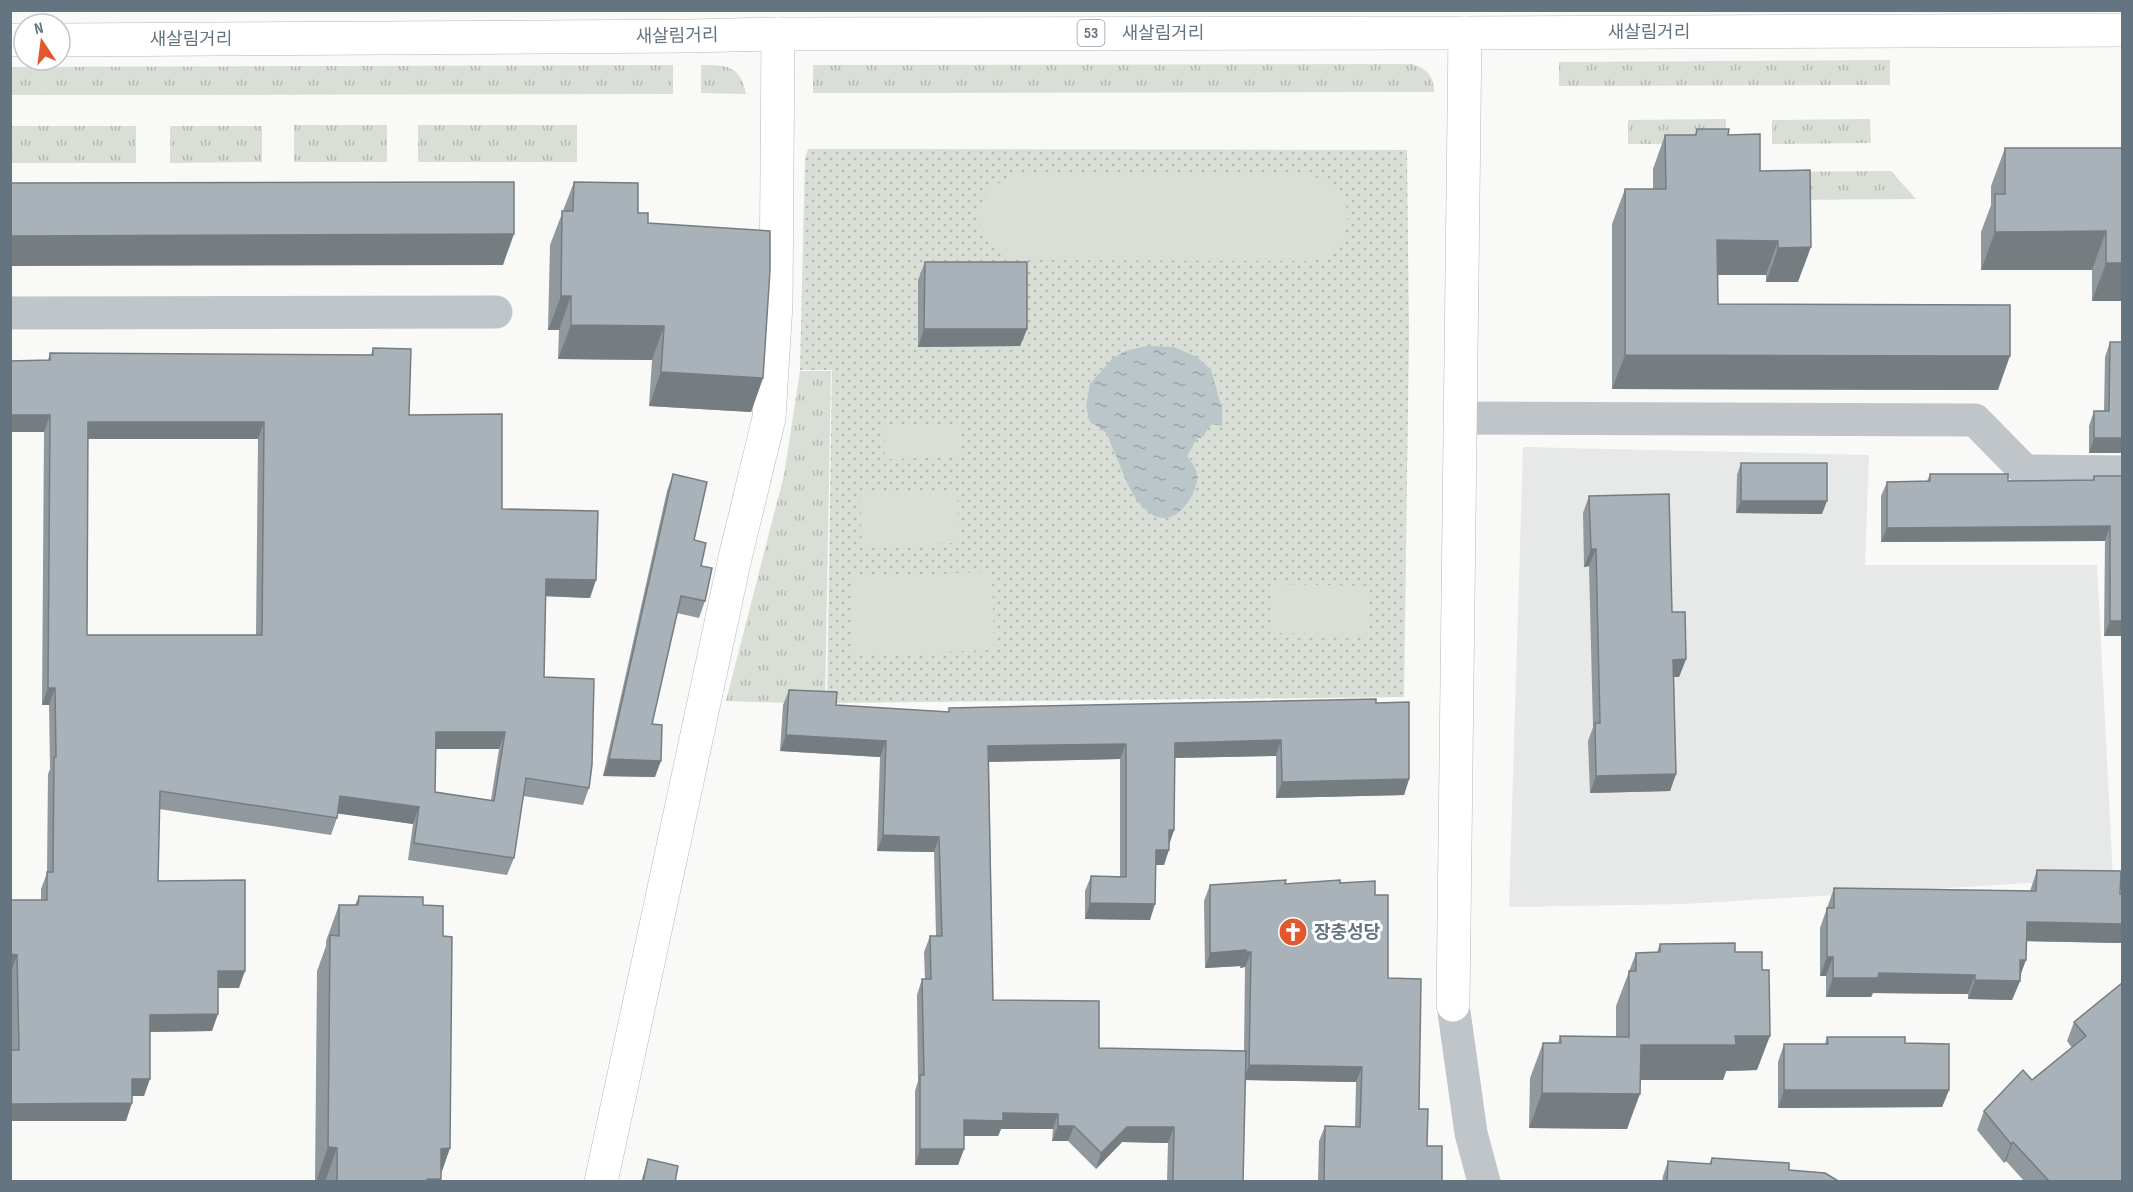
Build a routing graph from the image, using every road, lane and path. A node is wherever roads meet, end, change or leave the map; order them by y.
1 (2122, 30) edge
2 (1465, 33) junction
3 (778, 34) junction
4 (72, 40) edge
5 (496, 312) dead end
6 (10, 313) edge
7 (1460, 418) junction
8 (2122, 472) edge
9 (602, 1182) edge
10 (1484, 1182) edge

1 - 2 street, 새살림거리 / 53
2 - 3 street, 새살림거리 / 53
2 - 7 street
3 - 4 street, 새살림거리 / 53
3 - 9 street
5 - 6 street
7 - 8 street
7 - 10 street

